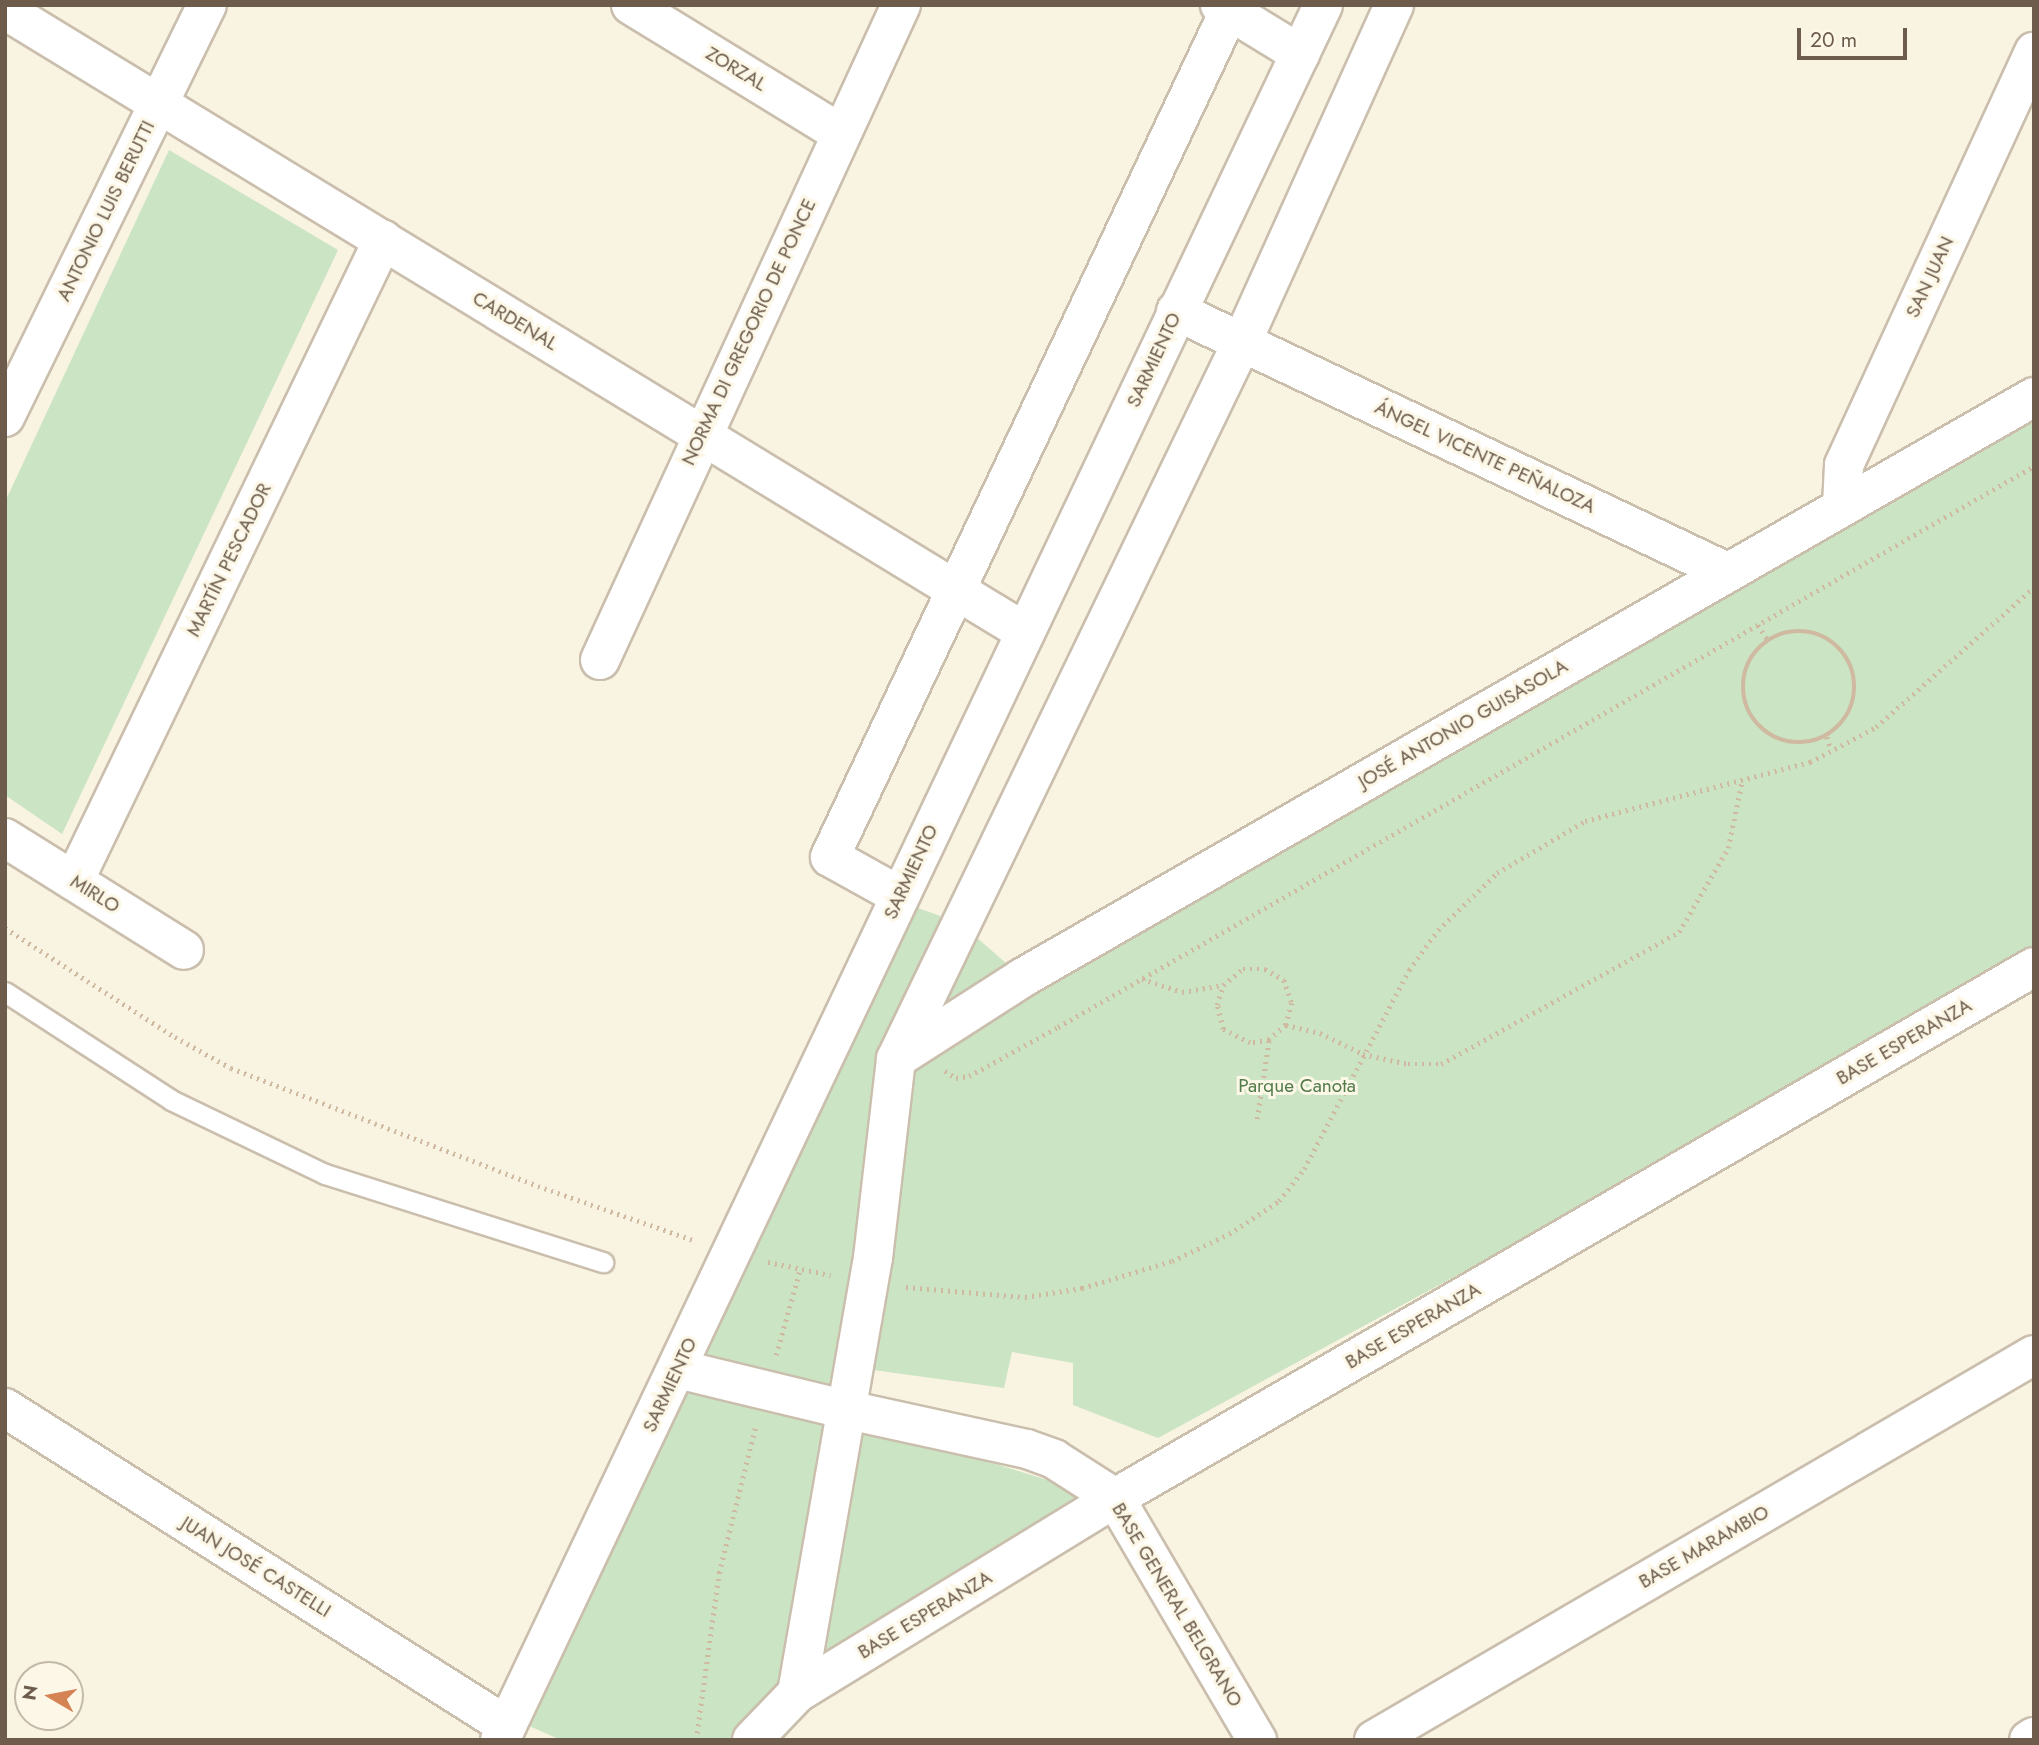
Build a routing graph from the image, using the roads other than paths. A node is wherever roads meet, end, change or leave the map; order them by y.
1 (207, 5) edge
2 (631, 5) edge
3 (901, 5) edge
4 (1323, 5) edge
5 (1394, 5) edge
6 (1227, 7) edge
7 (5, 10) edge
8 (2034, 52) edge
9 (1300, 54) junction
10 (159, 103) junction
11 (840, 133) junction
12 (383, 240) junction
13 (1176, 312) junction
14 (1241, 344) junction
15 (2034, 397) edge
16 (5, 417) edge
17 (702, 435) junction
18 (1842, 506) junction
19 (1727, 572) junction
20 (956, 591) junction
21 (1025, 632) junction
22 (600, 660) dead end
23 (5, 838) edge
24 (74, 881) junction
25 (900, 896) junction
26 (184, 950) dead end
27 (2034, 967) edge
28 (5, 992) edge
29 (896, 1059) junction
30 (603, 1262) dead end
31 (2034, 1355) edge
32 (678, 1369) junction
33 (5, 1408) edge
34 (848, 1410) junction
35 (1115, 1498) junction
36 (797, 1693) junction
37 (504, 1733) edge
38 (2034, 1737) edge
39 (752, 1740) edge
40 (1257, 1740) edge
41 (1374, 1740) edge
42 (2029, 1740) edge

1 - 10 street, ANTONIO LUIS BERUTTI
2 - 11 street, ZORZAL
3 - 11 street, NORMA DI GREGORIO DE PONCE
4 - 9 street, SARMIENTO
5 - 14 street
6 - 9 street
6 - 20 street
7 - 10 street, CARDENAL
8 - 18 street, SAN JUAN
9 - 13 street, SARMIENTO
10 - 12 street, CARDENAL
10 - 16 street, ANTONIO LUIS BERUTTI
11 - 17 street, NORMA DI GREGORIO DE PONCE
12 - 17 street, CARDENAL
12 - 24 street, MARTÍN PESCADOR
13 - 14 street, ÁNGEL VICENTE PEÑALOZA
13 - 21 street, SARMIENTO
14 - 19 street, ÁNGEL VICENTE PEÑALOZA
14 - 29 street
15 - 18 street, JOSÉ ANTONIO GUISASOLA
17 - 20 street, CARDENAL
17 - 22 street, NORMA DI GREGORIO DE PONCE
18 - 19 street, JOSÉ ANTONIO GUISASOLA
19 - 29 street, JOSÉ ANTONIO GUISASOLA
20 - 21 street, CARDENAL
20 - 25 street
21 - 25 street, SARMIENTO
23 - 24 street, MIRLO
24 - 26 street, MIRLO
25 - 32 street, SARMIENTO
27 - 35 street, BASE ESPERANZA
28 - 30 lane
29 - 34 street
31 - 41 street, BASE MARAMBIO
32 - 34 street, BASE GENERAL BELGRANO
32 - 37 street, SARMIENTO
33 - 37 street, JUAN JOSÉ CASTELLI
34 - 35 street, BASE GENERAL BELGRANO
34 - 36 street
35 - 36 street, BASE ESPERANZA
35 - 40 street, BASE GENERAL BELGRANO
36 - 39 street
38 - 42 street

